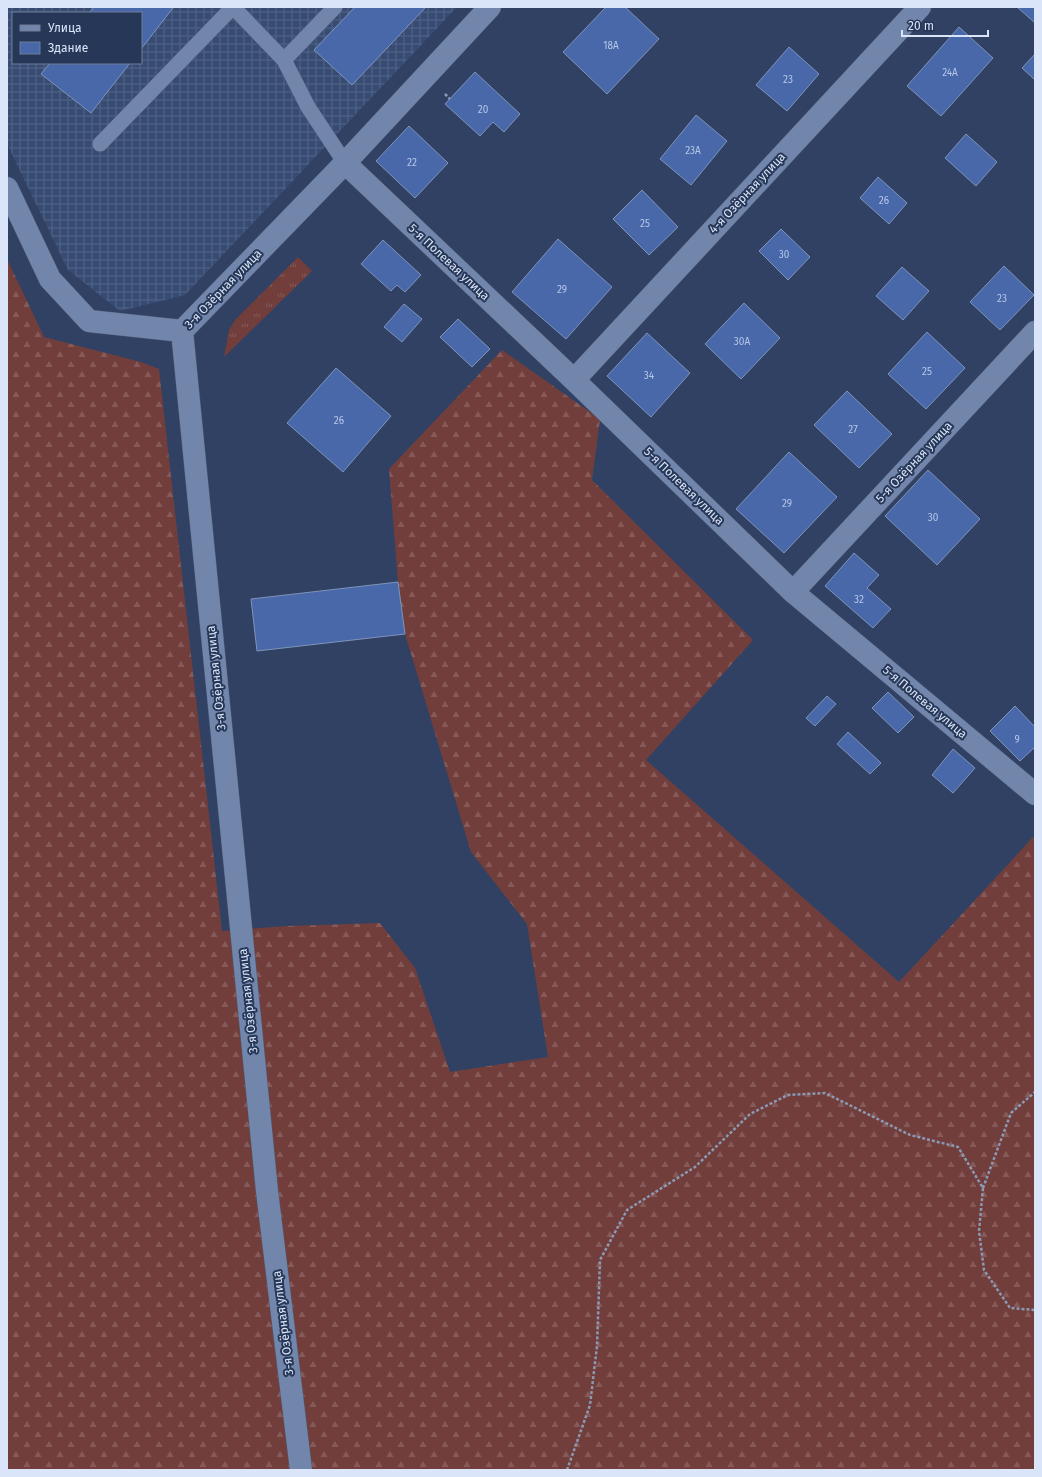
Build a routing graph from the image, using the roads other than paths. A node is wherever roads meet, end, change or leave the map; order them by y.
1 (233, 7) edge
2 (335, 7) edge
3 (490, 7) edge
4 (920, 7) edge
5 (284, 60) junction
6 (100, 144) dead end
7 (345, 163) junction
8 (7, 188) edge
9 (182, 331) junction
10 (1035, 332) edge
11 (574, 380) junction
12 (793, 592) junction
13 (1035, 794) edge
14 (301, 1470) edge

1 - 5 lane
1 - 6 lane
2 - 5 lane
3 - 7 street, 3-я Озёрная улица
4 - 11 street, 4-я Озёрная улица
5 - 7 lane
7 - 9 street, 3-я Озёрная улица
7 - 11 street, 5-я Полевая улица
8 - 9 street
9 - 14 street, 3-я Озёрная улица
10 - 12 street, 5-я Озёрная улица
11 - 12 street, 5-я Полевая улица
12 - 13 street, 5-я Полевая улица

